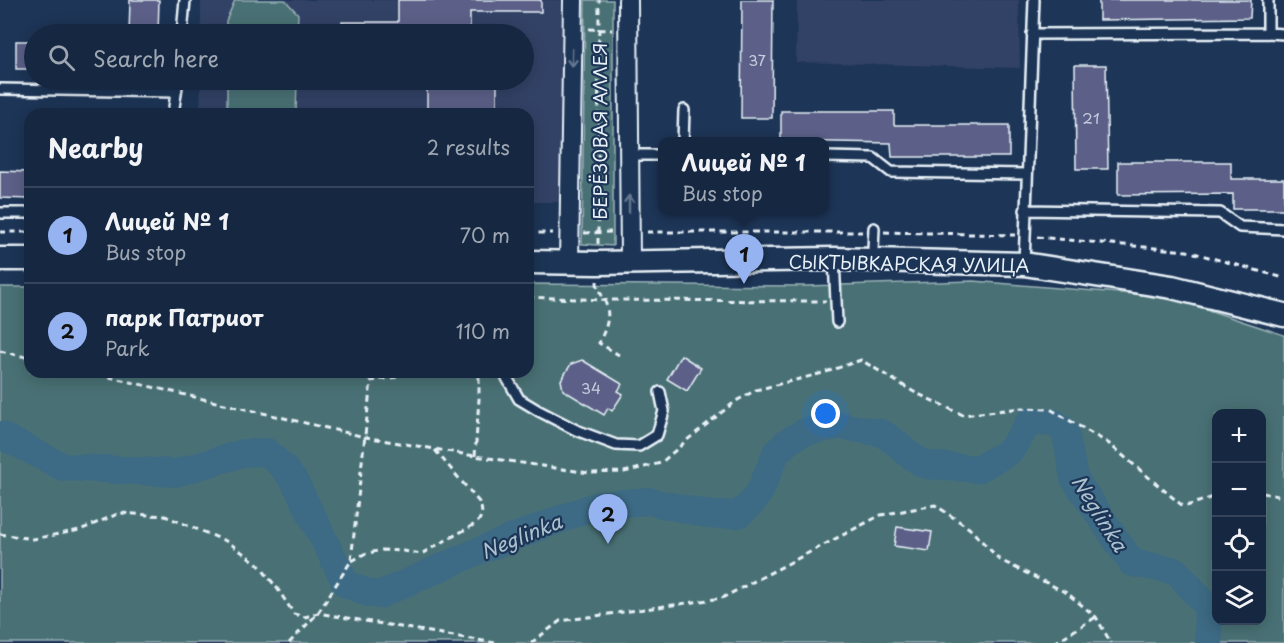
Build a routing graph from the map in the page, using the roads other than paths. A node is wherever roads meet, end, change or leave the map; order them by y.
1 (185, 0) edge
2 (573, 0) edge
3 (628, 0) edge
4 (1034, 0) edge
5 (1268, 0) edge
6 (183, 24) edge
7 (1268, 33) junction
8 (1032, 34) junction
9 (1284, 34) edge
10 (0, 89) edge
11 (24, 89) edge
12 (59, 90) edge
13 (176, 92) joint
14 (174, 108) edge
15 (684, 110) dead end
16 (683, 137) edge
17 (629, 155) junction
18 (658, 155) edge
19 (829, 157) edge
20 (1027, 174) junction
21 (1025, 210) junction
22 (0, 213) edge
23 (24, 213) edge
24 (1284, 229) edge
25 (874, 230) road end
26 (873, 250) dead end
27 (0, 259) edge
28 (24, 259) edge
29 (834, 259) junction
30 (534, 262) edge
31 (569, 262) junction
32 (630, 262) junction
33 (1024, 264) junction
34 (1284, 315) edge
35 (837, 322) dead end
36 (507, 378) edge
37 (660, 392) dead end

1 - 6 lane
2 -> 31 street, БЕРЁЗОВАЯ АЛЛЕЯ
3 - 17 street, БЕРЁЗОВАЯ АЛЛЕЯ
4 - 8 lane
5 - 7 lane
7 - 8 lane
7 - 9 lane
8 - 20 lane
10 - 11 lane
12 - 13 lane
13 - 14 lane
15 - 16 lane
17 - 18 lane
32 -> 17 street, БЕРЁЗОВАЯ АЛЛЕЯ
19 - 20 lane
20 - 21 lane
21 - 24 lane
21 - 33 lane
22 - 23 lane
25 - 26 lane
27 - 28 street
29 - 32 street, СЫКТЫВКАРСКАЯ УЛИЦА
29 - 33 street, СЫКТЫВКАРСКАЯ УЛИЦА
29 - 35 lane
30 - 31 street, СЫКТЫВКАРСКАЯ УЛИЦА
31 - 32 street, СЫКТЫВКАРСКАЯ УЛИЦА
33 - 34 street, СЫКТЫВКАРСКАЯ УЛИЦА
36 - 37 lane

